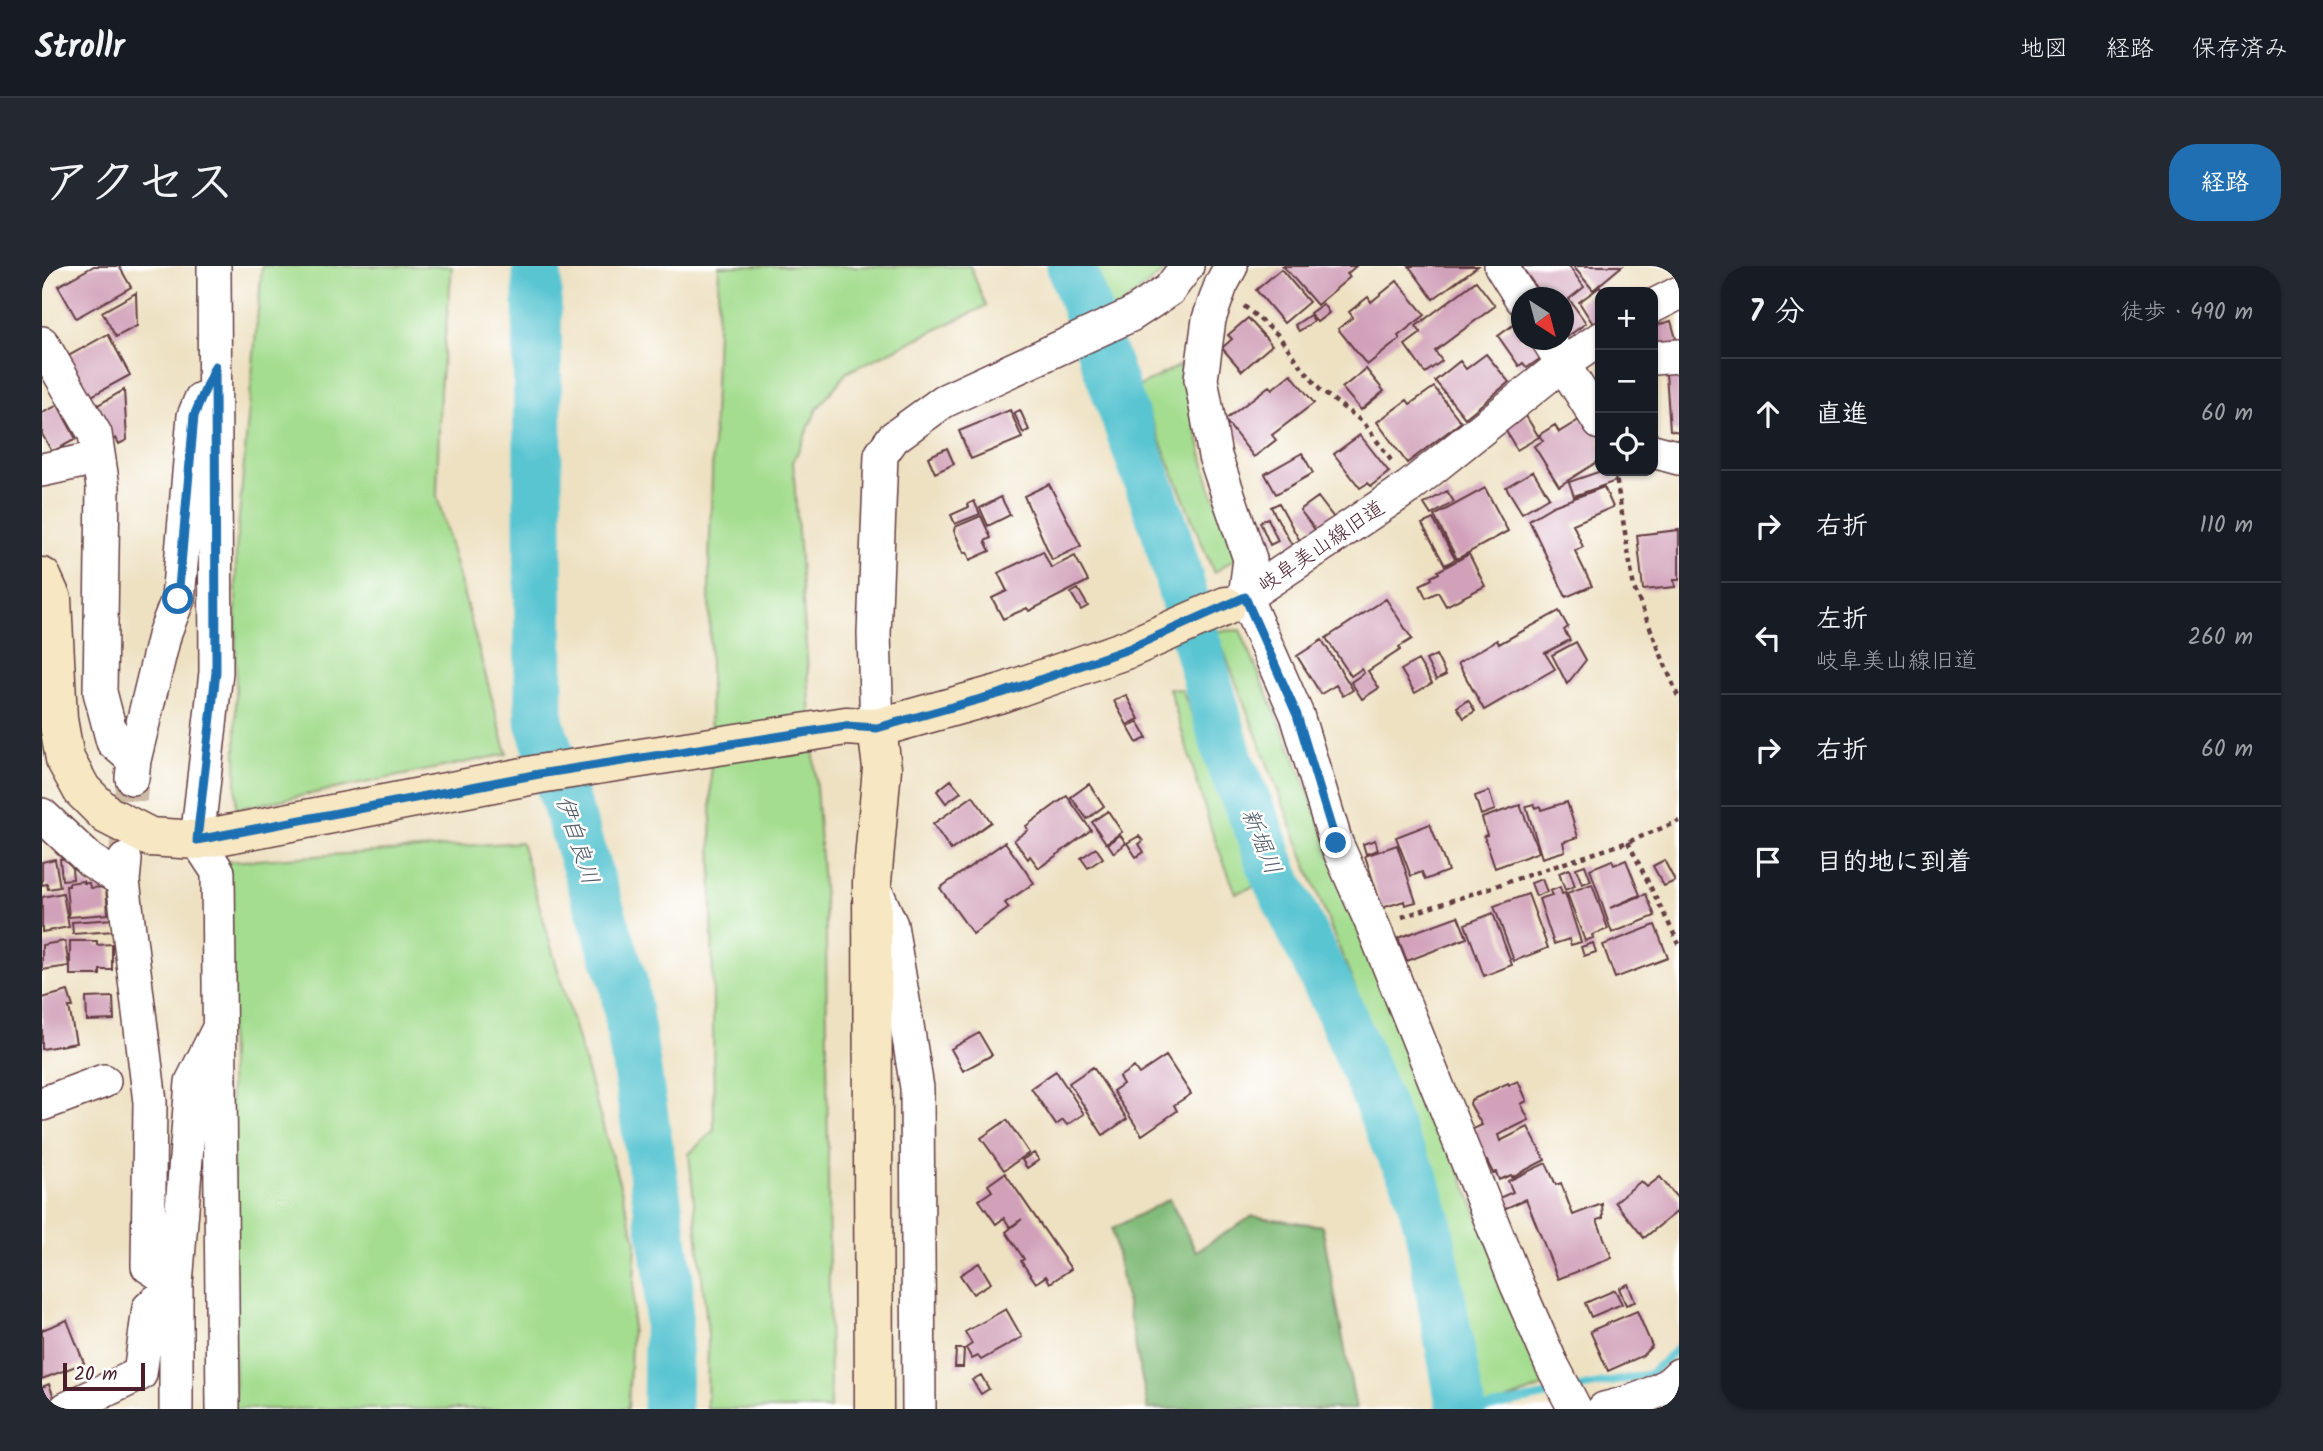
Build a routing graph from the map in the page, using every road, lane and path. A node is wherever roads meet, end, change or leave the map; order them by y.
1 (214, 266) edge
2 (1502, 266) edge
3 (1226, 276) edge
4 (1178, 278) edge
5 (1514, 287) edge
6 (1679, 293) edge
7 (1658, 304) edge
8 (1209, 319) junction
9 (1595, 340) edge
10 (42, 343) edge
11 (1555, 352) edge
12 (1679, 356) edge
13 (1658, 358) edge
14 (1595, 360) edge
15 (215, 366) junction
16 (1595, 415) edge
17 (1658, 452) edge
18 (97, 458) junction
19 (1679, 458) edge
20 (42, 470) edge
21 (1616, 476) edge
22 (1409, 487) junction
23 (42, 577) edge
24 (1236, 601) junction
25 (1679, 699) edge
26 (862, 727) junction
27 (42, 815) edge
28 (1679, 821) edge
29 (197, 840) junction
30 (1628, 842) junction
31 (872, 883) junction
32 (1373, 926) junction
33 (1679, 944) edge
34 (220, 1025) junction
35 (104, 1081) dead end
36 (42, 1104) edge
37 (176, 1284) junction
38 (1679, 1375) edge
39 (66, 1409) edge
40 (176, 1409) edge
41 (223, 1409) edge
42 (874, 1409) edge
43 (919, 1409) edge
44 (1576, 1409) edge
45 (1604, 1409) edge

1 - 15 street
2 - 5 street
3 - 8 street
3 - 22 path
4 - 8 street
4 - 26 street
6 - 7 street
8 - 24 street
9 - 11 street, 岐阜美山線旧道
10 - 18 street
11 - 14 street
11 - 16 street
11 - 22 street, 岐阜美山線旧道
12 - 13 street
15 - 18 street
15 - 29 street
17 - 19 street
18 - 20 street
21 - 25 path
22 - 24 street, 岐阜美山線旧道
23 - 29 street, 岐阜美山線旧道
24 - 26 street, 岐阜美山線旧道
24 - 32 street
26 - 29 street, 岐阜美山線旧道
26 - 31 street
27 - 37 street
28 - 30 path
29 - 34 street
30 - 32 path
30 - 33 path
31 - 42 street
31 - 43 street
32 - 44 street
34 - 37 street
34 - 41 street
35 - 36 street
37 - 39 street
37 - 40 street
38 - 45 street

